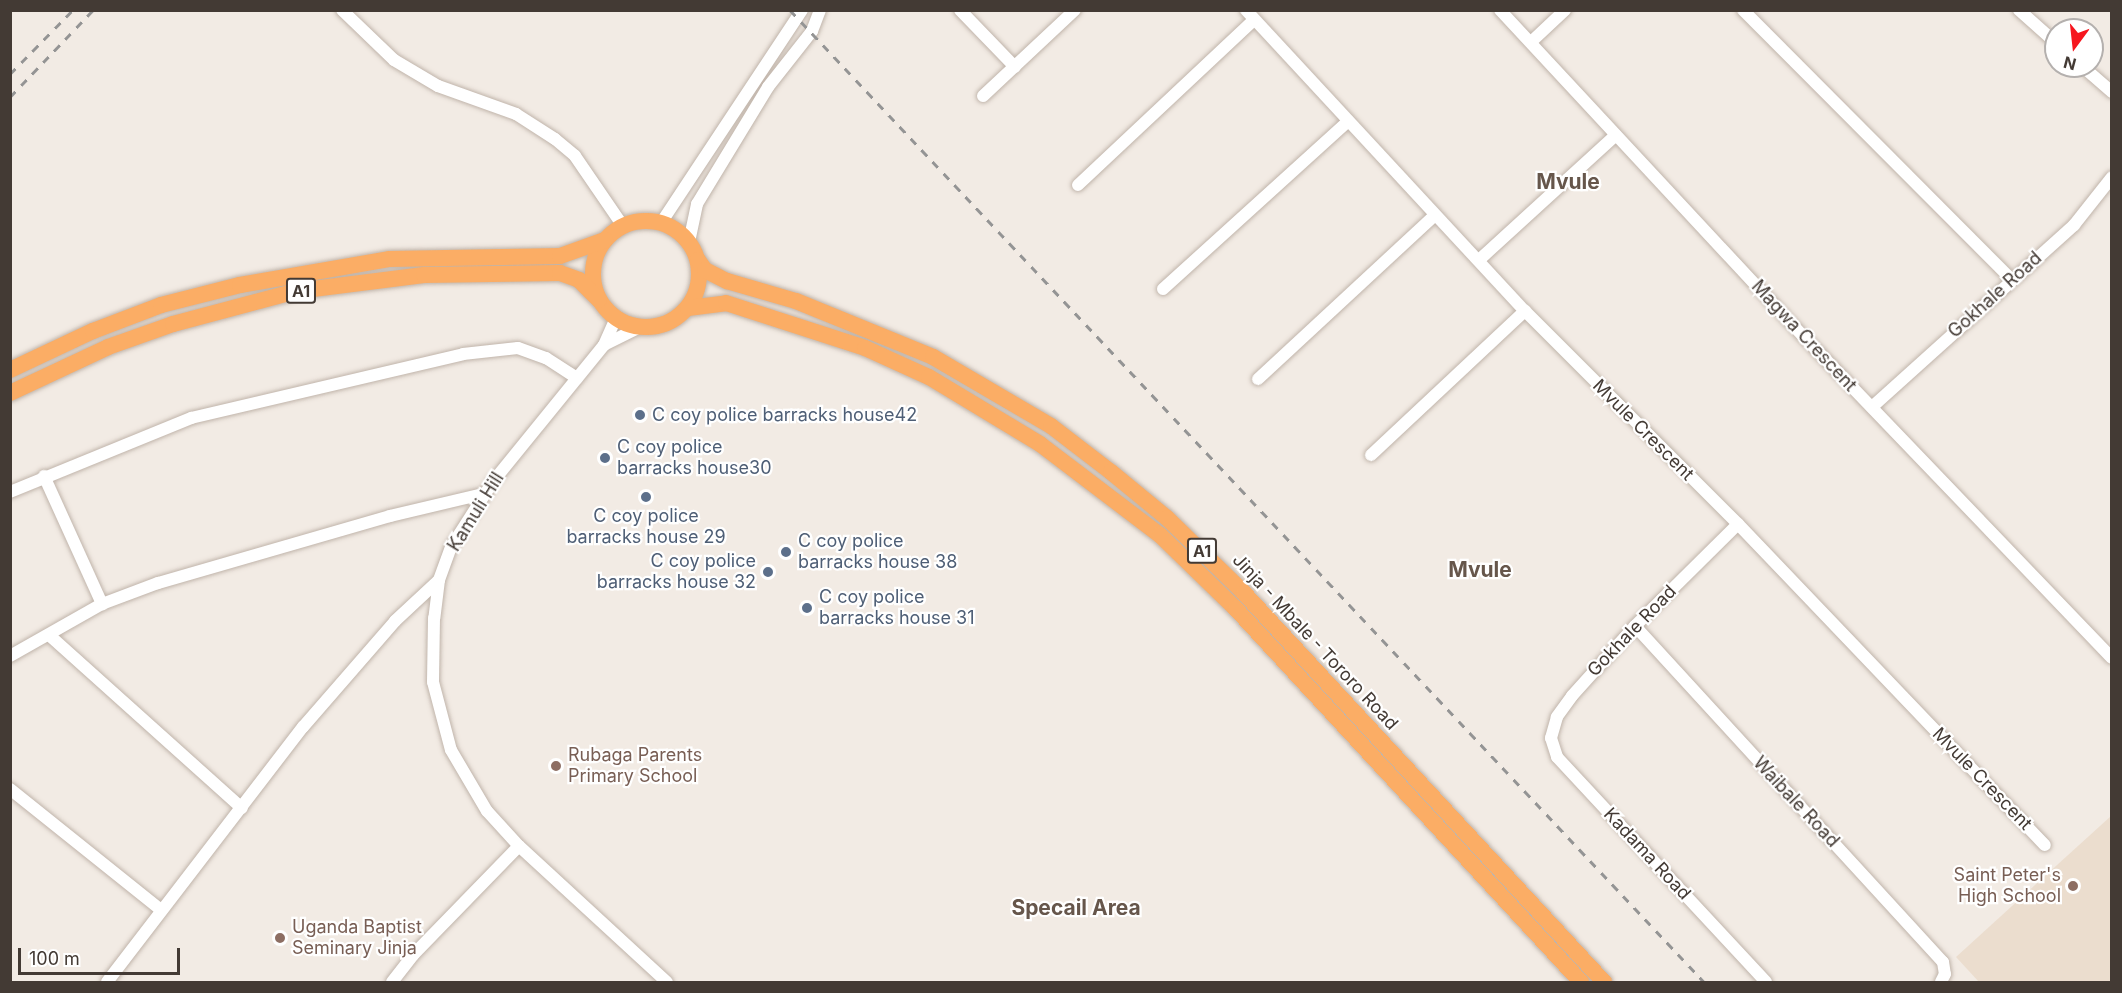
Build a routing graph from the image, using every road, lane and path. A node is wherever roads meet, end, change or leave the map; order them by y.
1 (342, 10) edge
2 (802, 10) edge
3 (820, 10) edge
4 (960, 10) edge
5 (1075, 10) edge
6 (1500, 10) edge
7 (1565, 10) edge
8 (1743, 10) edge
9 (2019, 10) edge
10 (1250, 15) edge
11 (2044, 32) edge
12 (1531, 42) junction
13 (1014, 67) junction
14 (2096, 78) edge
15 (2112, 92) edge
16 (983, 96) dead end
17 (1348, 121) junction
18 (1616, 135) junction
19 (2112, 177) edge
20 (1078, 185) dead end
21 (1435, 215) junction
22 (661, 223) junction
23 (623, 226) junction
24 (605, 240) junction
25 (689, 242) junction
26 (698, 260) junction
27 (1479, 260) junction
28 (2012, 280) junction
29 (1163, 289) dead end
30 (599, 300) junction
31 (688, 308) junction
32 (1525, 311) junction
33 (616, 318) junction
34 (640, 327) junction
35 (604, 345) junction
36 (10, 370) edge
37 (577, 378) junction
38 (1258, 379) dead end
39 (10, 393) edge
40 (1872, 407) junction
41 (1371, 455) dead end
42 (45, 477) junction
43 (10, 492) edge
44 (483, 494) junction
45 (1738, 524) junction
46 (439, 579) junction
47 (102, 604) junction
48 (1635, 626) junction
49 (49, 635) junction
50 (10, 656) edge
51 (2112, 658) edge
52 (1557, 717) joint
53 (10, 789) edge
54 (242, 808) junction
55 (2045, 845) dead end
56 (519, 846) junction
57 (161, 910) junction
58 (107, 982) edge
59 (392, 982) edge
60 (667, 982) edge
61 (1581, 982) edge
62 (1604, 982) edge
63 (1766, 982) edge
64 (1941, 982) edge

1 - 23 street
2 - 22 street
3 - 25 street
4 - 13 street
5 - 13 street
6 - 12 street, Magwa Crescent
7 - 12 street
8 - 28 street
9 - 11 street
10 - 17 street, Mvule Crescent
10 - 20 street
12 - 18 street, Magwa Crescent
13 - 16 street
14 - 15 street
17 - 21 street, Mvule Crescent
17 - 29 street
18 - 27 street
18 - 40 street, Magwa Crescent
19 - 28 street, Gokhale Road
21 - 27 street, Mvule Crescent
21 - 38 street
22 - 23 highway
22 - 25 highway, A1
23 - 24 highway, A1
24 - 30 highway, A1
24 - 36 highway, A1
25 - 26 highway, A1
26 - 31 highway
26 - 62 highway, Jinja - Mbale - Tororo Road / A1
27 - 32 street, Mvule Crescent
28 - 40 street, Gokhale Road
30 - 33 highway, A1
30 - 39 highway, A1
31 - 34 highway, A1
31 - 61 highway, Jinja - Mbale - Tororo Road / A1
32 - 41 street
32 - 45 street, Mvule Crescent
33 - 34 highway, A1
33 - 35 street, Kamuli Hill
34 - 35 street, Kamuli Hill
35 - 37 street, Kamuli Hill
37 - 42 street
37 - 44 street, Kamuli Hill
40 - 51 street, Magwa Crescent
42 - 43 street
42 - 47 street
44 - 46 street, Kamuli Hill
44 - 47 street
45 - 48 street, Gokhale Road
45 - 55 street, Mvule Crescent
46 - 54 street
46 - 56 street, Kamuli Hill
47 - 49 street
48 - 52 street, Gokhale Road
48 - 64 street, Waibale Road
49 - 50 street
49 - 54 street
52 - 63 street, Kadama Road
53 - 57 street
54 - 57 street
56 - 59 street
56 - 60 street, Kamuli Hill
57 - 58 street

